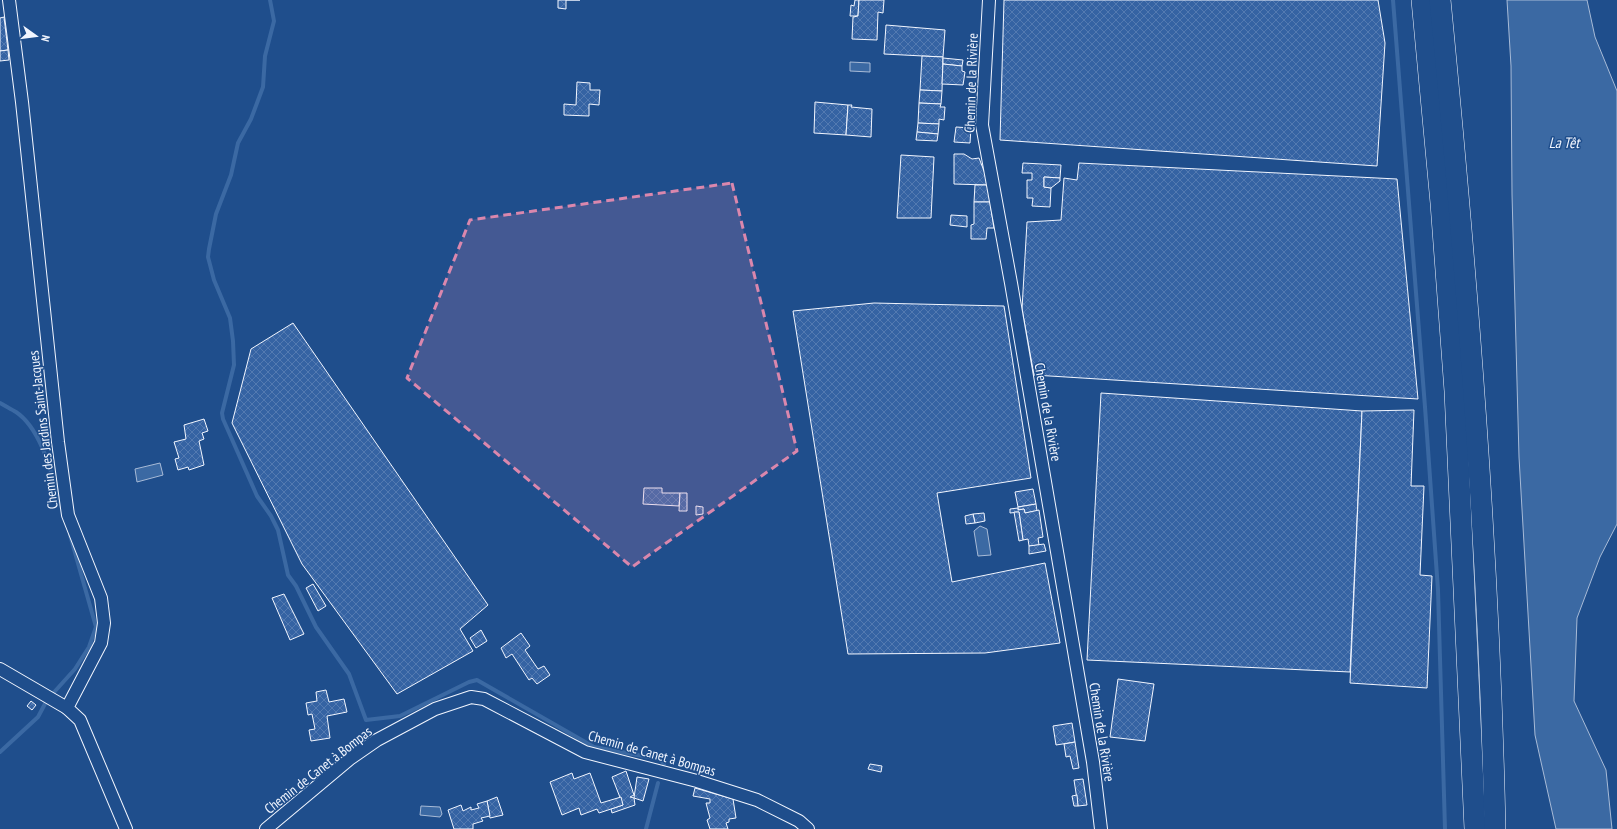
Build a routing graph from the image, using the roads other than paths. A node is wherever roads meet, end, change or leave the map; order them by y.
1 (9, 0) edge
2 (989, 0) edge
3 (1422, 0) edge
4 (1440, 0) edge
5 (0, 669) edge
6 (67, 708) junction
7 (126, 829) edge
8 (266, 829) edge
9 (808, 829) edge
10 (1101, 829) edge
11 (1475, 829) edge
12 (1495, 829) edge

1 - 6 street, Chemin des Jardins Saint-Jacques
2 - 10 street, Chemin de la Rivière
3 - 11 highway
4 - 12 highway
5 - 6 street
6 - 7 street
8 - 9 street, Chemin de Canet à Bompas

